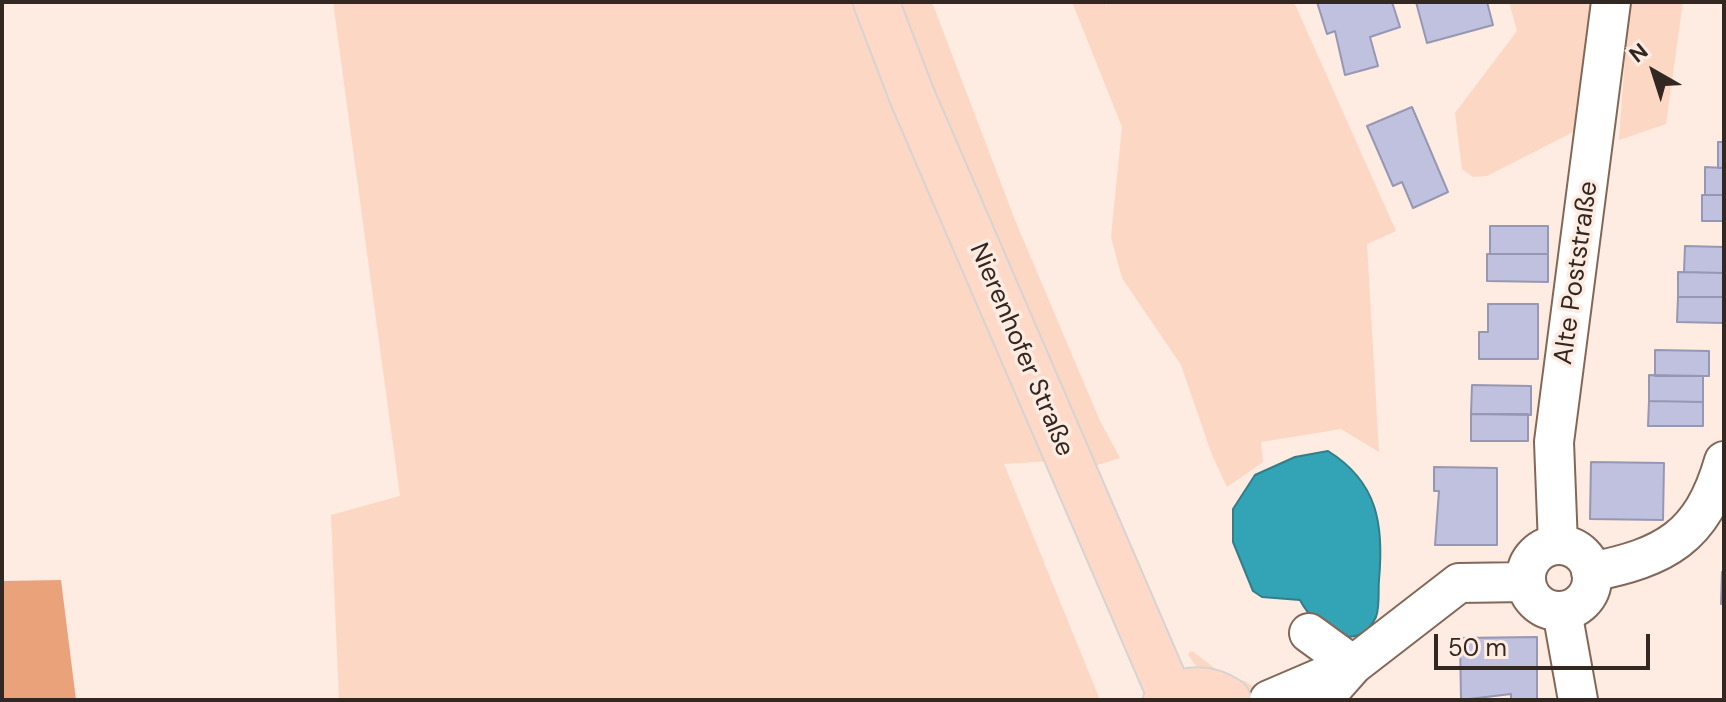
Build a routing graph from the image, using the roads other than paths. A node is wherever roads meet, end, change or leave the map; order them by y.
1 (876, 2) edge
2 (1611, 2) edge
3 (1724, 461) edge
4 (1558, 545) junction
5 (1591, 572) junction
6 (1526, 582) junction
7 (1562, 611) junction
8 (1309, 633) dead end
9 (1353, 665) junction
10 (1169, 698) edge
11 (1228, 700) edge
12 (1269, 700) edge
13 (1322, 700) edge
14 (1578, 700) edge

1 - 10 main road, Nierenhofer Straße
2 - 4 street, Alte Poststraße
3 - 5 street
4 - 5 street
4 - 6 street
5 - 7 street
6 - 7 street
6 - 9 street
7 - 14 street
8 - 9 street
9 - 12 street
9 - 13 street
10 - 11 main road

